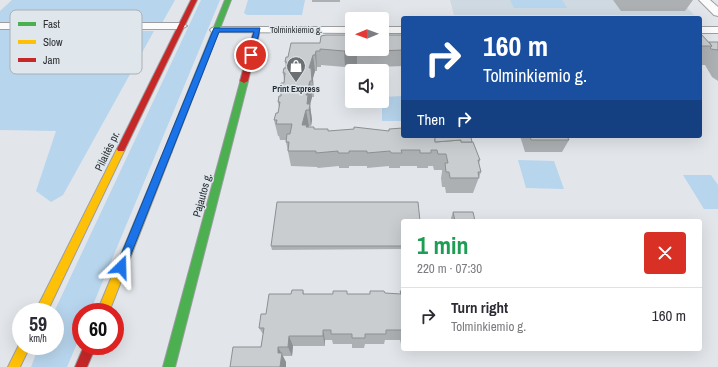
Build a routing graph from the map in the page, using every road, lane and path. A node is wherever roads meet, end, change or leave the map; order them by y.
1 (194, 0) edge
2 (228, 0) edge
3 (704, 0) edge
4 (718, 13) edge
5 (142, 26) edge
6 (182, 26) junction
7 (216, 30) junction
8 (257, 30) junction
9 (345, 30) edge
10 (389, 30) edge
11 (401, 30) edge
12 (702, 30) edge
13 (718, 30) edge
14 (45, 303) edge
15 (107, 303) edge
16 (20, 355) edge
17 (86, 355) edge
18 (14, 367) edge
19 (81, 367) edge
20 (169, 367) edge

1 - 6 main road, Pilaitės pr.
2 - 7 main road
3 - 4 street
5 - 6 street
6 - 14 main road, Pilaitės pr.
7 - 8 street, Tolminkiemio g.
7 - 15 main road
8 - 9 street, Tolminkiemio g.
8 - 20 main road, Pajautos g.
10 - 11 street
12 - 13 street
16 - 18 main road
17 - 19 main road

